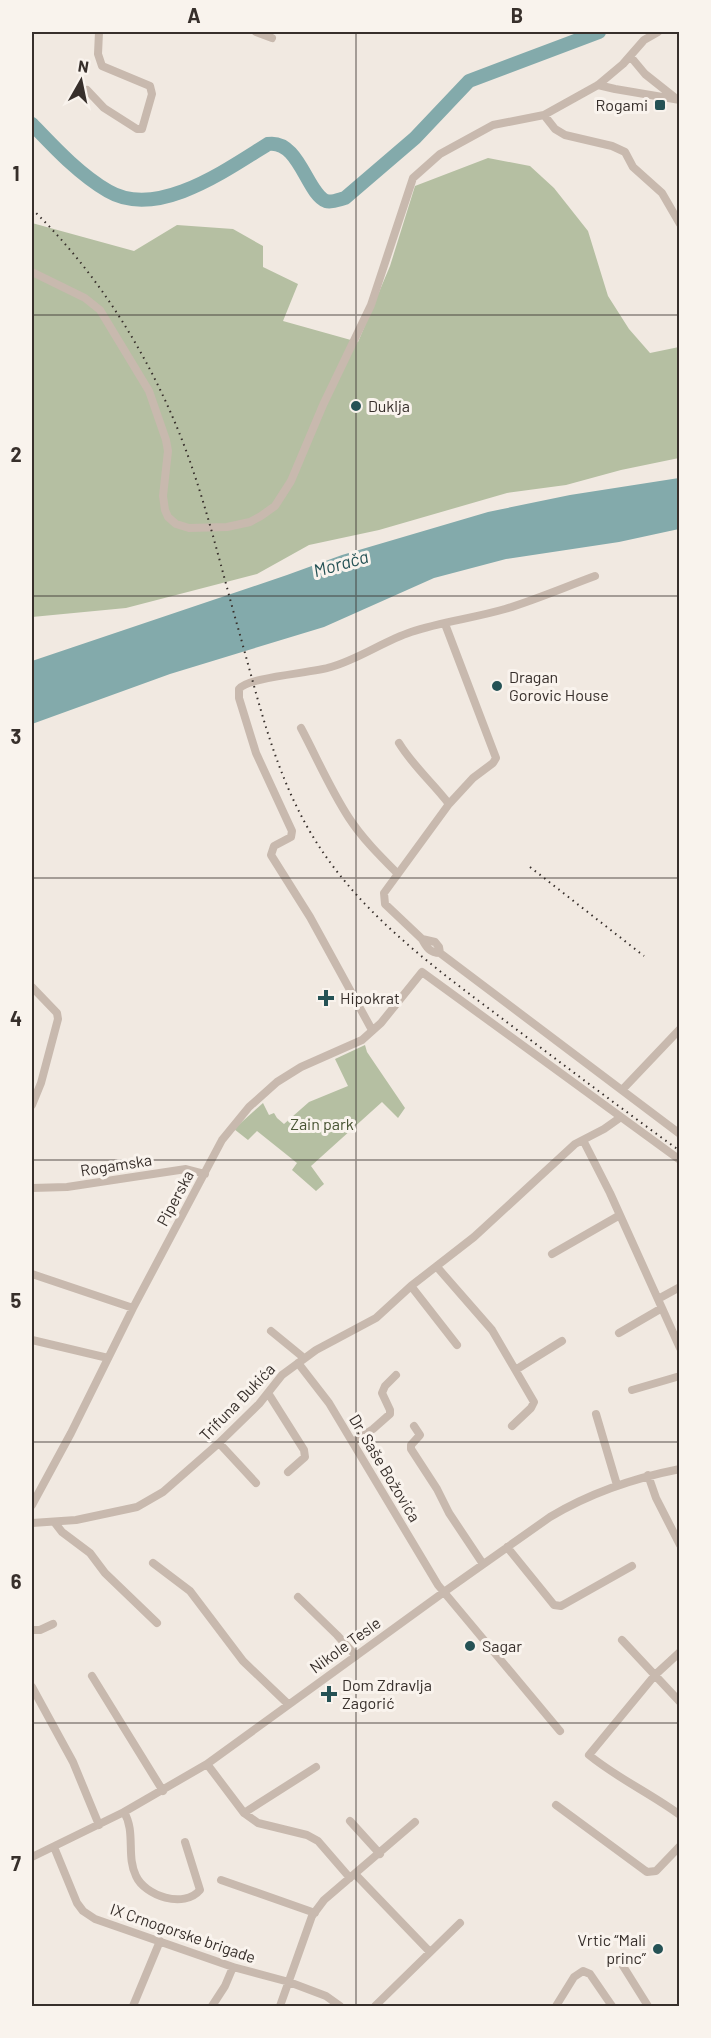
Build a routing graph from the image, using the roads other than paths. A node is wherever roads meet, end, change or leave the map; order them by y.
1 (99, 32) edge
2 (256, 32) edge
3 (658, 32) edge
4 (272, 38) dead end
5 (630, 56) junction
6 (598, 85) junction
7 (87, 90) dead end
8 (678, 99) edge
9 (544, 115) junction
10 (680, 224) edge
11 (32, 272) edge
12 (595, 576) dead end
13 (445, 624) junction
14 (301, 728) dead end
15 (399, 743) dead end
16 (449, 804) junction
17 (398, 873) junction
18 (32, 987) edge
19 (680, 1029) edge
20 (372, 1030) junction
21 (622, 1090) junction
22 (32, 1105) edge
23 (621, 1117) junction
24 (680, 1134) edge
25 (583, 1140) junction
26 (680, 1160) edge
27 (204, 1174) junction
28 (32, 1188) edge
29 (620, 1215) junction
30 (552, 1254) dead end
31 (436, 1267) junction
32 (32, 1274) edge
33 (411, 1286) junction
34 (680, 1287) edge
35 (660, 1304) junction
36 (133, 1308) junction
37 (676, 1329) edge
38 (271, 1331) dead end
39 (619, 1333) dead end
40 (32, 1340) edge
41 (562, 1341) dead end
42 (457, 1345) dead end
43 (680, 1348) edge
44 (108, 1358) junction
45 (301, 1361) junction
46 (517, 1369) junction
47 (396, 1375) dead end
48 (680, 1376) edge
49 (632, 1390) dead end
50 (268, 1393) junction
51 (596, 1414) dead end
52 (414, 1426) dead end
53 (512, 1426) dead end
54 (353, 1442) junction
55 (219, 1443) junction
56 (680, 1469) edge
57 (288, 1472) dead end
58 (648, 1475) junction
59 (256, 1483) dead end
60 (617, 1485) junction
61 (32, 1502) edge
62 (55, 1523) junction
63 (32, 1524) edge
64 (680, 1545) edge
65 (507, 1547) junction
66 (153, 1563) dead end
67 (483, 1564) junction
68 (632, 1566) dead end
69 (444, 1592) junction
70 (298, 1597) dead end
71 (158, 1623) dead end
72 (53, 1624) dead end
73 (32, 1630) edge
74 (622, 1640) dead end
75 (680, 1652) edge
76 (356, 1656) junction
77 (655, 1675) junction
78 (92, 1676) dead end
79 (32, 1687) edge
80 (680, 1702) edge
81 (288, 1704) junction
82 (560, 1731) dead end
83 (207, 1764) junction
84 (316, 1767) dead end
85 (163, 1791) junction
86 (556, 1805) dead end
87 (124, 1812) junction
88 (244, 1813) junction
89 (680, 1815) edge
90 (350, 1821) dead end
91 (415, 1822) dead end
92 (99, 1825) junction
93 (185, 1842) dead end
94 (680, 1846) edge
95 (54, 1847) junction
96 (380, 1854) junction
97 (32, 1857) edge
98 (353, 1876) junction
99 (221, 1880) dead end
100 (315, 1912) junction
101 (460, 1923) dead end
102 (160, 1941) junction
103 (430, 1952) junction
104 (623, 1966) dead end
105 (233, 1967) junction
106 (289, 1982) junction
107 (133, 2007) edge
108 (213, 2007) edge
109 (280, 2007) edge
110 (340, 2007) edge
111 (375, 2007) edge
112 (556, 2007) edge
113 (612, 2007) edge
114 (648, 2007) edge

1 - 7 street
2 - 4 street
3 - 5 street
5 - 6 street
5 - 8 street
6 - 8 street
6 - 9 street
9 - 10 street
9 - 11 street
12 - 13 street
13 - 16 street
13 - 20 street
14 - 17 street
15 - 16 street
16 - 17 street
17 - 21 street
18 - 22 street
19 - 21 street
20 - 23 street, Piperska
20 - 27 street, Piperska
21 - 24 street
23 - 25 street, Trifuna Đukića
23 - 26 street, Piperska
25 - 29 street
25 - 31 street, Trifuna Đukića
27 - 28 street, Rogamska
27 - 36 street, Piperska
29 - 30 street
29 - 35 street
31 - 33 street, Trifuna Đukića
31 - 46 street
32 - 36 street
33 - 42 street
33 - 45 street, Trifuna Đukića
34 - 35 street
35 - 37 street
35 - 39 street
36 - 44 street, Piperska
37 - 43 street
38 - 45 street, Dr. Saše Božovića
40 - 44 street
41 - 46 street
44 - 61 street, Piperska
45 - 50 street, Trifuna Đukića
45 - 54 street, Dr. Saše Božovića
46 - 53 street
47 - 54 street
48 - 49 street
50 - 55 street, Trifuna Đukića
50 - 57 street
51 - 60 street
52 - 67 street
54 - 69 street, Dr. Saše Božovića
55 - 59 street
55 - 62 street, Trifuna Đukića
56 - 58 street, Nikole Tesle
58 - 60 street, Nikole Tesle
58 - 64 street
60 - 65 street, Nikole Tesle
62 - 63 street, Trifuna Đukića
62 - 71 street
65 - 67 street, Nikole Tesle
65 - 68 street
66 - 81 street
67 - 69 street, Nikole Tesle
69 - 76 street, Nikole Tesle
69 - 82 street, Dr. Saše Božovića
70 - 76 street
72 - 73 street
74 - 77 street
75 - 77 street
76 - 81 street, Nikole Tesle
77 - 80 street
77 - 89 street
78 - 85 street
79 - 92 street
81 - 83 street, Nikole Tesle
83 - 85 street, Nikole Tesle
83 - 88 street
84 - 88 street
85 - 87 street, Nikole Tesle
86 - 94 street
87 - 92 street, Nikole Tesle
87 - 93 street
88 - 98 street
90 - 96 street
91 - 96 street
92 - 95 street, Nikole Tesle
95 - 97 street, Nikole Tesle
95 - 102 street, IX Crnogorske brigade
96 - 98 street
98 - 100 street
98 - 103 street
99 - 100 street
100 - 106 street
101 - 103 street
102 - 105 street, IX Crnogorske brigade
102 - 107 street
103 - 111 street
104 - 114 street
105 - 106 street, IX Crnogorske brigade
105 - 108 street
106 - 109 street
106 - 110 street, IX Crnogorske brigade
112 - 113 street

